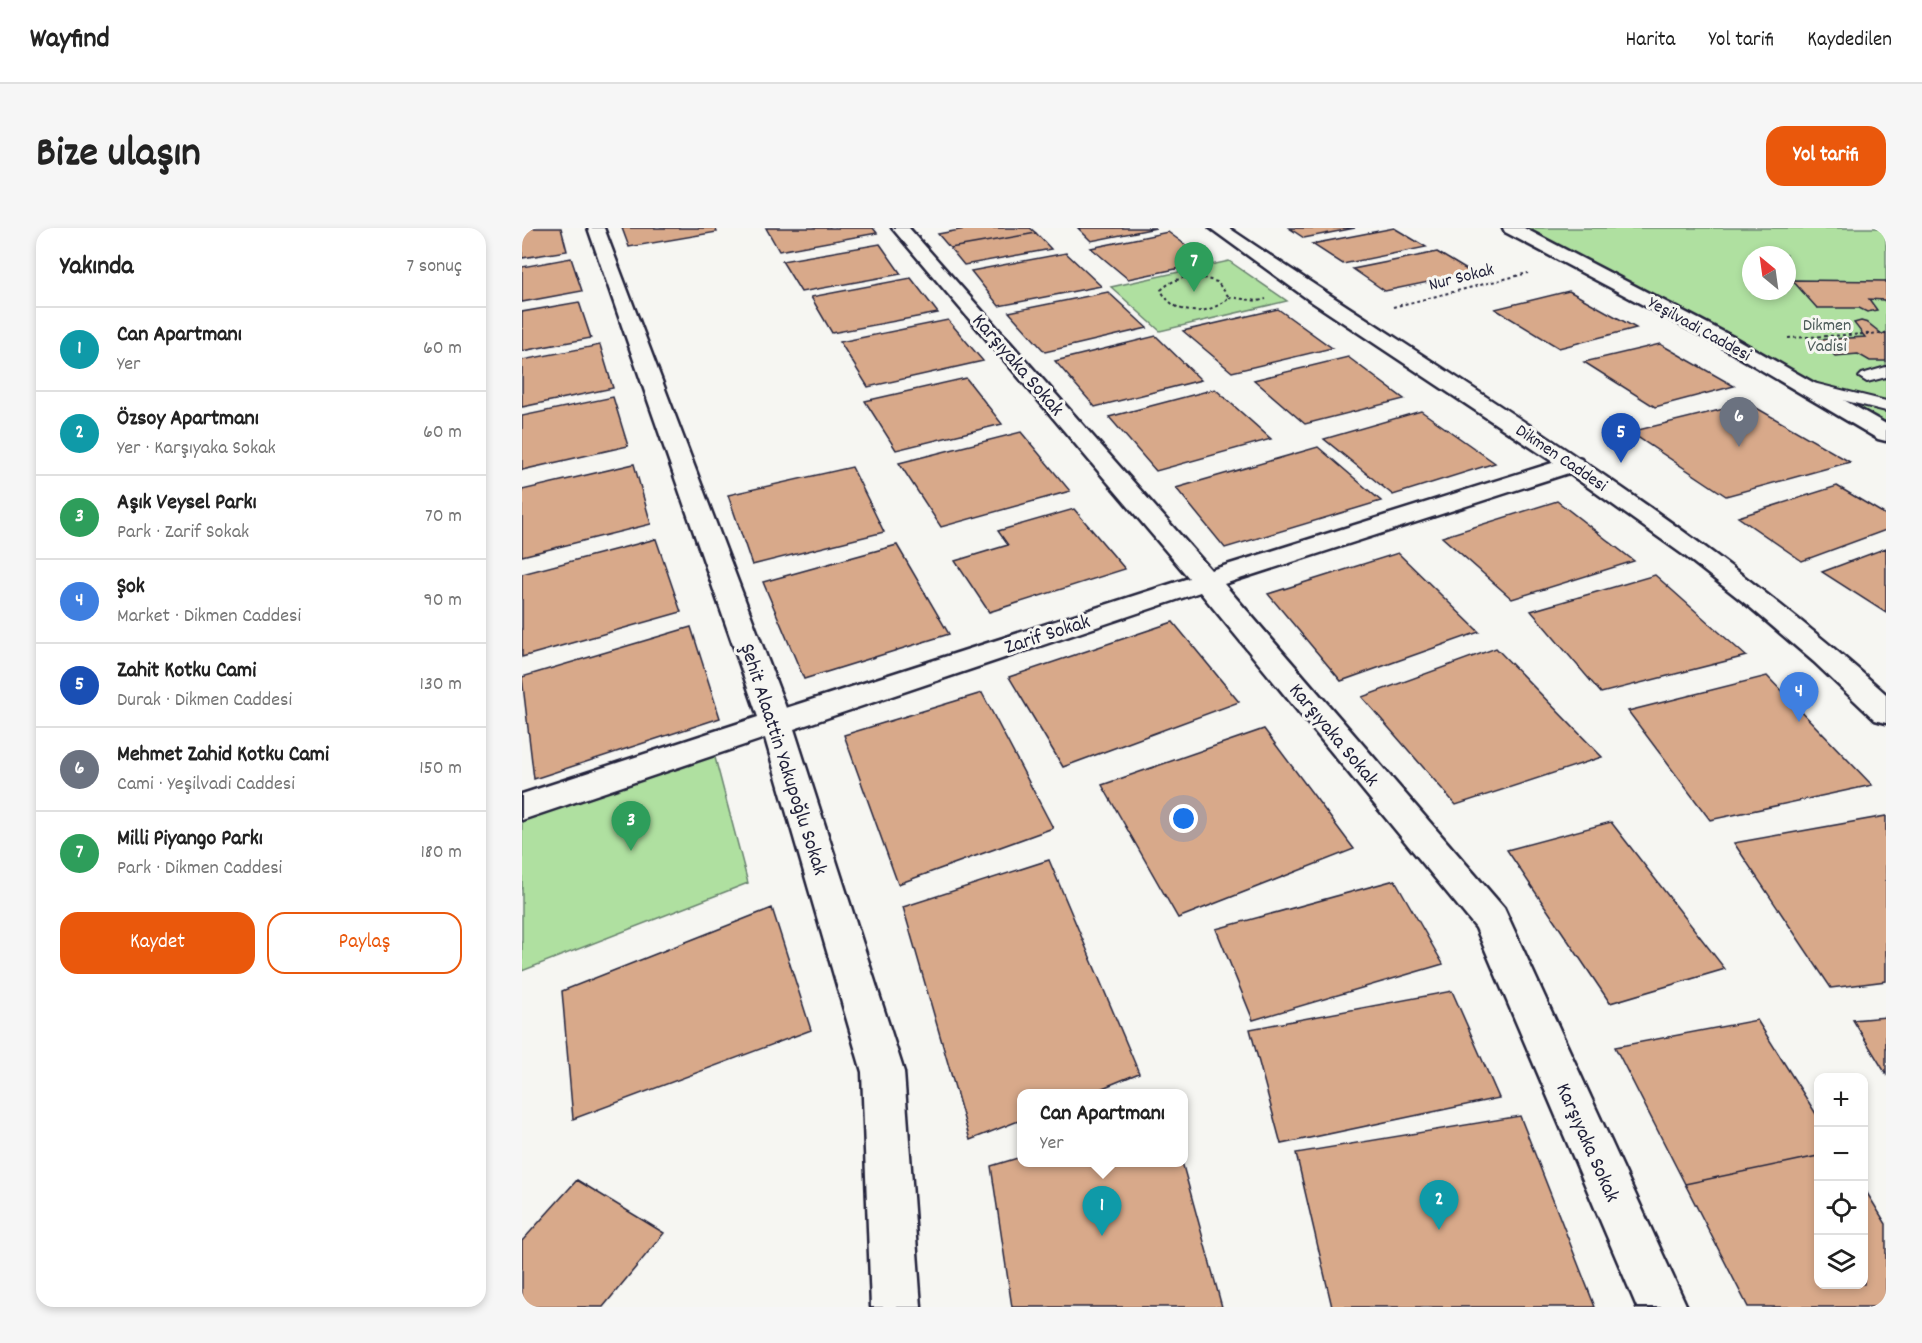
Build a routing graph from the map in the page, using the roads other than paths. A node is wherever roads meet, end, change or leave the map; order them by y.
1 (596, 228) edge
2 (900, 228) edge
3 (1218, 228) edge
4 (1511, 228) edge
5 (1886, 372) edge
6 (1867, 377) dead end
7 (1796, 384) junction
8 (1886, 406) edge
9 (1886, 434) edge
10 (1573, 464) junction
11 (1206, 581) junction
12 (1886, 712) edge
13 (777, 723) junction
14 (522, 807) edge
15 (896, 1307) edge
16 (1662, 1307) edge

1 - 13 street, Şehit Alaattin Yakupoğlu Sokak
2 - 11 street, Karşıyaka Sokak
3 - 10 street, Dikmen Caddesi
4 - 7 street, Yeşilvadi Caddesi
5 - 6 lane
7 - 8 lane
7 - 9 street, Yeşilvadi Caddesi
10 - 11 street, Zarif Sokak
10 - 12 street, Dikmen Caddesi
11 - 13 street, Zarif Sokak
11 - 16 street, Karşıyaka Sokak
13 - 14 street, Zarif Sokak
13 - 15 street, Şehit Alaattin Yakupoğlu Sokak

